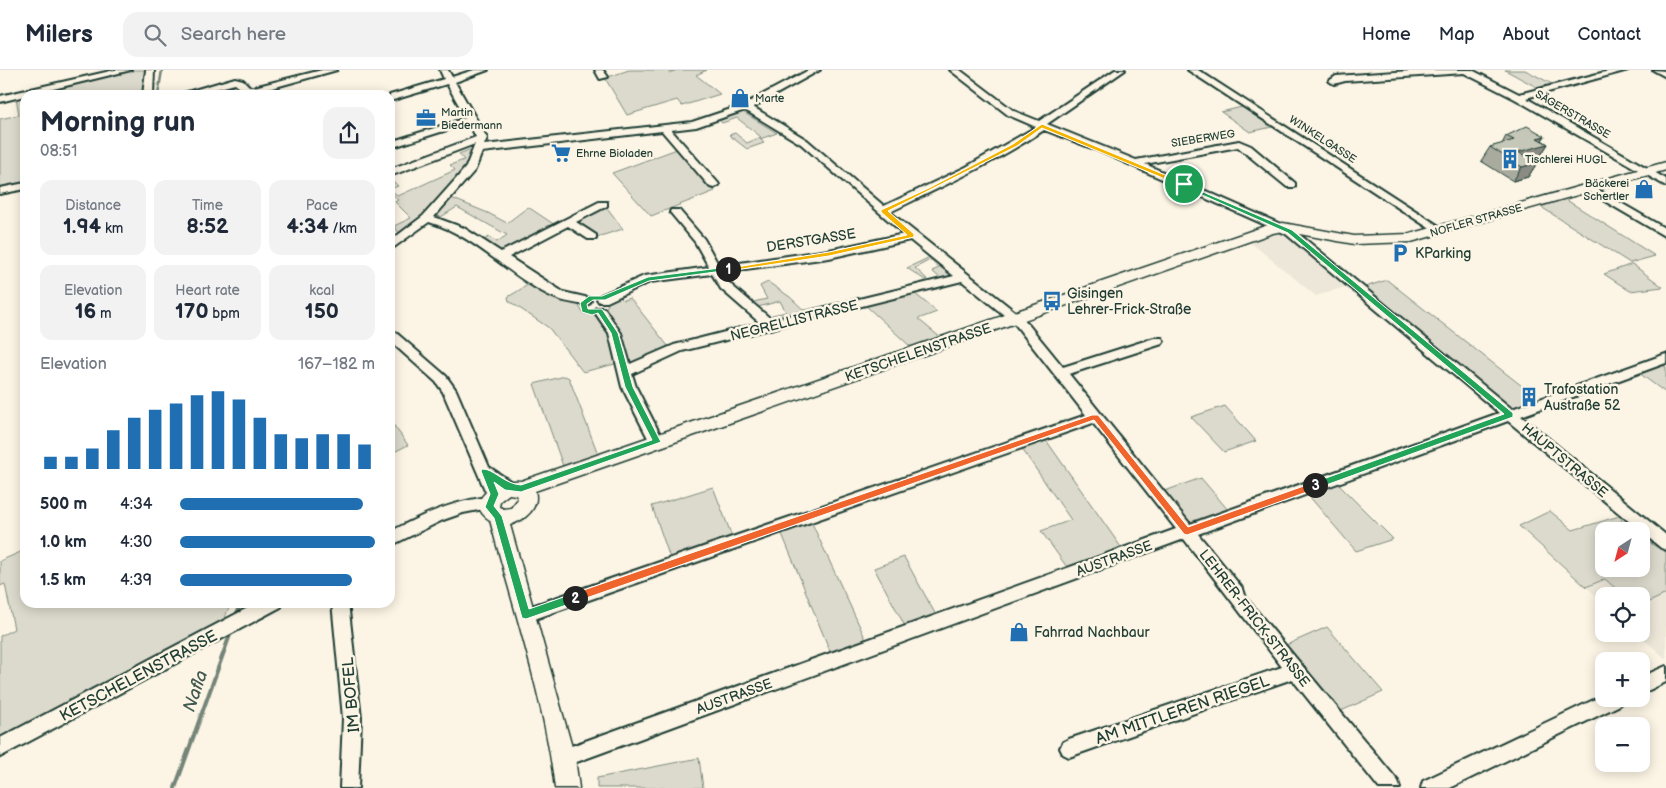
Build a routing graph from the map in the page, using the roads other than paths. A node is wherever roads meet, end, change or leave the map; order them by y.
1 (127, 70) edge
2 (150, 70) edge
3 (333, 70) edge
4 (444, 70) edge
5 (484, 70) edge
6 (816, 70) edge
7 (954, 70) edge
8 (1121, 70) edge
9 (1192, 70) edge
10 (1466, 70) edge
11 (1624, 70) edge
12 (1657, 70) edge
13 (1666, 74) edge
14 (449, 80) junction
15 (1334, 81) dead end
16 (39, 90) edge
17 (148, 90) edge
18 (201, 90) edge
19 (248, 90) edge
20 (254, 90) edge
21 (20, 94) edge
22 (395, 96) edge
23 (1518, 97) junction
24 (0, 99) edge
25 (746, 107) junction
26 (472, 120) junction
27 (1042, 125) junction
28 (665, 129) junction
29 (395, 143) edge
30 (480, 143) junction
31 (1134, 163) junction
32 (1666, 166) edge
33 (395, 171) edge
34 (1647, 172) junction
35 (395, 176) edge
36 (1666, 183) edge
37 (714, 185) dead end
38 (1291, 185) dead end
39 (20, 187) edge
40 (1588, 187) junction
41 (0, 192) edge
42 (602, 204) dead end
43 (883, 211) junction
44 (675, 212) dead end
45 (427, 218) junction
46 (569, 222) junction
47 (1283, 227) junction
48 (1440, 230) junction
49 (1666, 234) edge
50 (912, 236) junction
51 (592, 237) dead end
52 (395, 243) edge
53 (500, 257) junction
54 (715, 271) junction
55 (964, 277) junction
56 (601, 305) junction
57 (1015, 319) junction
58 (771, 326) junction
59 (395, 338) edge
60 (1158, 342) dead end
61 (1666, 358) edge
62 (626, 371) junction
63 (1060, 372) junction
64 (1511, 415) junction
65 (1095, 417) junction
66 (657, 442) junction
67 (508, 500) junction
68 (1187, 532) junction
69 (395, 537) edge
70 (1666, 544) edge
71 (264, 608) edge
72 (341, 608) edge
73 (526, 615) junction
74 (1296, 670) junction
75 (1666, 674) edge
76 (1650, 682) edge
77 (1597, 707) edge
78 (0, 748) edge
79 (1069, 748) dead end
80 (563, 758) junction
81 (349, 788) edge
82 (567, 788) edge
83 (1391, 788) edge
84 (1430, 788) edge

1 - 16 street
2 - 17 street
3 - 20 street
4 - 14 street
5 - 14 street
6 - 25 street
7 - 27 street, HAUPTSTRASSE
8 - 27 street
9 - 48 street, WINKELGASSE
10 - 15 street
10 - 23 street, SÄGERSTRASSE
11 - 23 street
12 - 13 street
14 - 22 street
14 - 26 street
18 - 19 street
21 - 24 street
23 - 34 street, SÄGERSTRASSE
25 - 28 street
25 - 43 street, LEHRER-FRICK-STRASSE
26 - 29 street
26 - 30 street
27 - 31 street, HAUPTSTRASSE
27 - 43 street
28 - 30 street
28 - 37 street
30 - 33 street
30 - 35 street
30 - 45 street
31 - 38 street, SIEBERWEG
31 - 47 street, HAUPTSTRASSE
32 - 34 main road, NOFLER STRASSE
34 - 36 street, SÄGERSTRASSE
34 - 40 main road, NOFLER STRASSE
39 - 41 street
40 - 48 main road, NOFLER STRASSE
40 - 49 street
42 - 46 street
43 - 50 street, LEHRER-FRICK-STRASSE
44 - 54 street
45 - 52 street
45 - 53 street
46 - 51 street
46 - 53 street
47 - 48 main road, NOFLER STRASSE
47 - 57 main road, KETSCHELENSTRASSE
47 - 64 street, HAUPTSTRASSE
50 - 54 street, DERSTGASSE
50 - 55 street, LEHRER-FRICK-STRASSE
53 - 56 street, DERSTGASSE
54 - 56 street, DERSTGASSE
54 - 58 street
55 - 57 street, LEHRER-FRICK-STRASSE
55 - 58 street, NEGRELLISTRASSE
56 - 62 street
57 - 63 street, LEHRER-FRICK-STRASSE
57 - 66 main road, KETSCHELENSTRASSE
58 - 62 street, NEGRELLISTRASSE
59 - 67 street
60 - 63 street
61 - 64 street, AUSTRASSE
62 - 66 street
63 - 65 street, LEHRER-FRICK-STRASSE
64 - 68 street, AUSTRASSE
64 - 70 street, HAUPTSTRASSE
65 - 68 street, LEHRER-FRICK-STRASSE
65 - 73 street
66 - 67 main road, KETSCHELENSTRASSE
67 - 69 street, KETSCHELENSTRASSE
67 - 73 main road
68 - 74 street, LEHRER-FRICK-STRASSE
68 - 80 street, AUSTRASSE
71 - 78 street, KETSCHELENSTRASSE
72 - 81 street, IM BOFEL
73 - 80 main road
74 - 79 street, AM MITTLEREN RIEGEL
74 - 83 street, LEHRER-FRICK-STRASSE
75 - 76 street
77 - 84 street
80 - 82 main road

